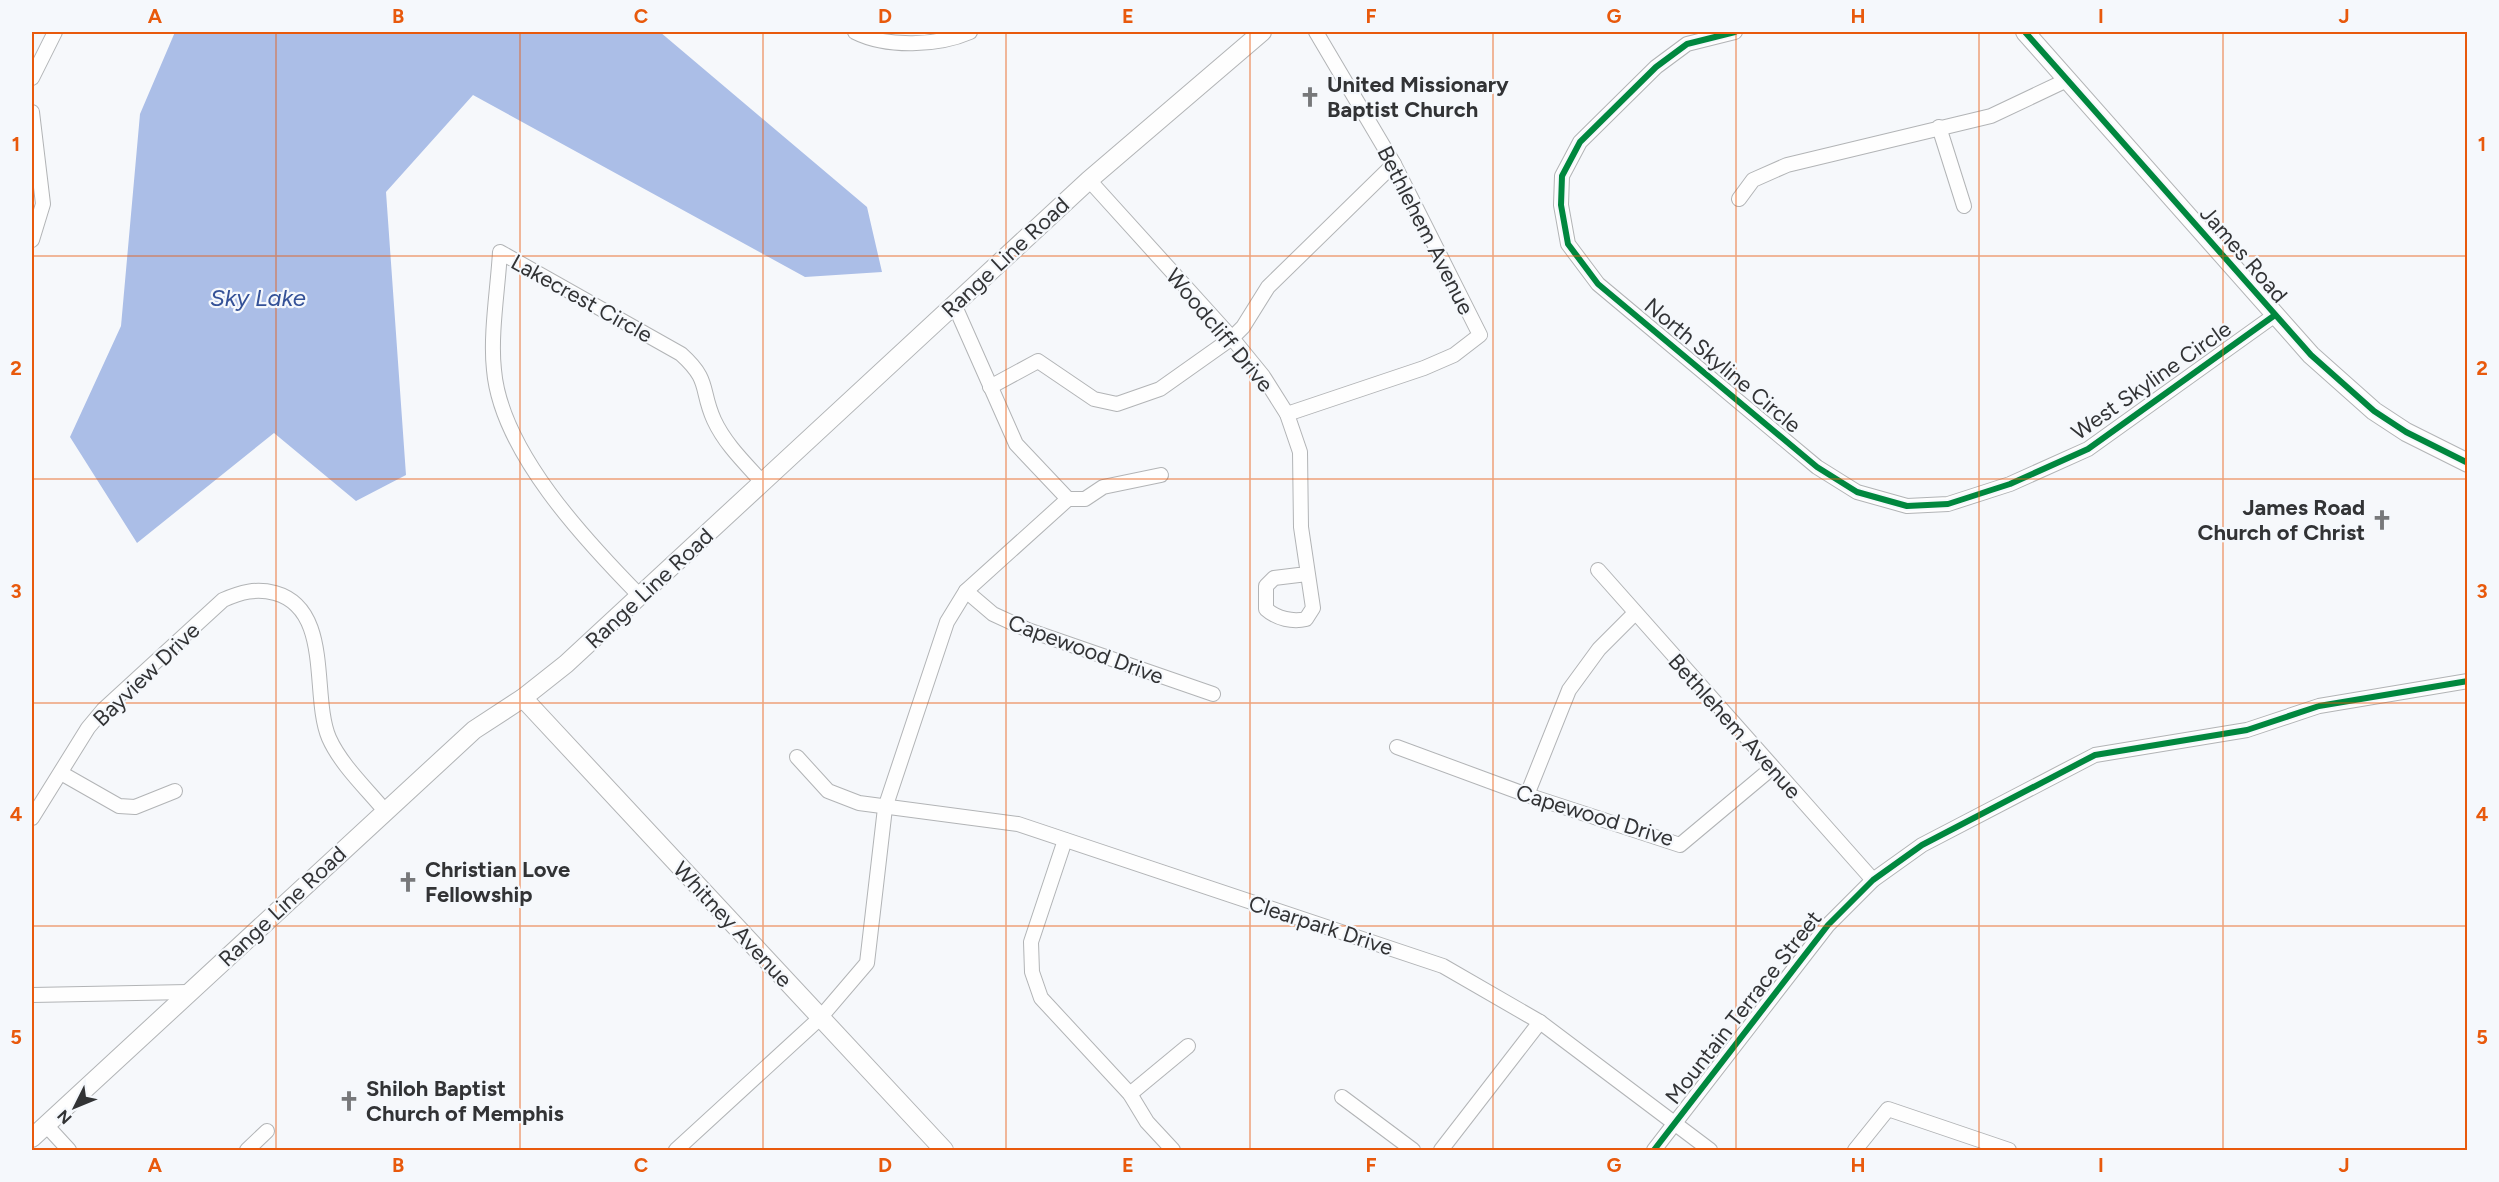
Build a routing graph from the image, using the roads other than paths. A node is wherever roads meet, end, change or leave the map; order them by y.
1 (55, 32) edge
2 (855, 32) edge
3 (970, 32) edge
4 (1262, 32) edge
5 (1316, 32) edge
6 (1736, 32) edge
7 (2025, 32) edge
8 (32, 78) edge
9 (2067, 80) junction
10 (32, 112) edge
11 (1939, 128) junction
12 (1394, 164) junction
13 (1089, 180) junction
14 (1739, 199) dead end
15 (1964, 206) dead end
16 (32, 240) edge
17 (954, 304) junction
18 (2275, 315) junction
19 (1232, 338) junction
20 (990, 387) junction
21 (1287, 414) junction
22 (2468, 463) edge
23 (1161, 475) dead end
24 (763, 483) junction
25 (1068, 499) junction
26 (1907, 506) joint
27 (1598, 570) dead end
28 (1307, 574) dead end
29 (966, 591) junction
30 (640, 596) junction
31 (1635, 613) junction
32 (2468, 681) edge
33 (1213, 694) dead end
34 (522, 698) junction
35 (1397, 747) dead end
36 (797, 758) dead end
37 (1772, 768) junction
38 (61, 773) junction
39 (175, 790) dead end
40 (1527, 795) junction
41 (885, 808) junction
42 (385, 811) junction
43 (32, 818) edge
44 (1065, 840) junction
45 (1873, 880) junction
46 (188, 992) junction
47 (32, 995) edge
48 (820, 1018) junction
49 (1540, 1022) junction
50 (1188, 1046) dead end
51 (1130, 1094) junction
52 (1342, 1098) dead end
53 (1675, 1124) junction
54 (46, 1125) junction
55 (267, 1131) dead end
56 (32, 1138) edge
57 (69, 1150) edge
58 (247, 1150) edge
59 (676, 1150) edge
60 (944, 1150) edge
61 (1173, 1150) edge
62 (1413, 1150) edge
63 (1441, 1150) edge
64 (1654, 1150) edge
65 (1710, 1150) edge
66 (1855, 1150) edge
67 (2009, 1150) edge

1 - 8 street
2 - 3 street
4 - 13 main road, Range Line Road
5 - 12 street, Bethlehem Avenue
6 - 26 street, North Skyline Circle
7 - 9 main road, James Road
9 - 11 street
9 - 18 main road, James Road
10 - 16 street
11 - 14 street
11 - 15 street
12 - 19 street
12 - 21 street, Bethlehem Avenue
13 - 17 main road, Range Line Road
13 - 19 street, Woodcliff Drive
17 - 20 street
17 - 24 main road, Range Line Road
18 - 22 main road, James Road
18 - 26 street, West Skyline Circle
19 - 20 street
19 - 21 street, Woodcliff Drive
20 - 25 street
21 - 28 street, Woodcliff Drive
23 - 25 street
24 - 30 main road, Range Line Road
24 - 30 street, Lakecrest Circle
25 - 29 street
27 - 31 street, Bethlehem Avenue
29 - 33 street, Capewood Drive
29 - 41 street
30 - 34 main road, Range Line Road
31 - 37 street, Bethlehem Avenue
31 - 40 street
32 - 45 street, Mountain Terrace Street
34 - 42 main road, Range Line Road
34 - 48 main road, Whitney Avenue
35 - 40 street, Capewood Drive
36 - 41 street, Clearpark Drive
37 - 40 street, Capewood Drive
37 - 45 street, Bethlehem Avenue
38 - 39 street
38 - 42 street, Bayview Drive
38 - 43 street, Bayview Drive
41 - 44 street, Clearpark Drive
41 - 48 street
42 - 46 main road, Range Line Road
44 - 49 street, Clearpark Drive
44 - 51 street
45 - 53 street, Mountain Terrace Street
46 - 47 street
46 - 54 main road, Range Line Road
48 - 59 street
48 - 60 main road, Whitney Avenue
49 - 53 street, Clearpark Drive
49 - 63 street
50 - 51 street
51 - 61 street
52 - 62 street
53 - 64 street, Mountain Terrace Street
53 - 65 street, Clearpark Drive
54 - 56 main road, Range Line Road
54 - 57 street
55 - 58 street
66 - 67 street

